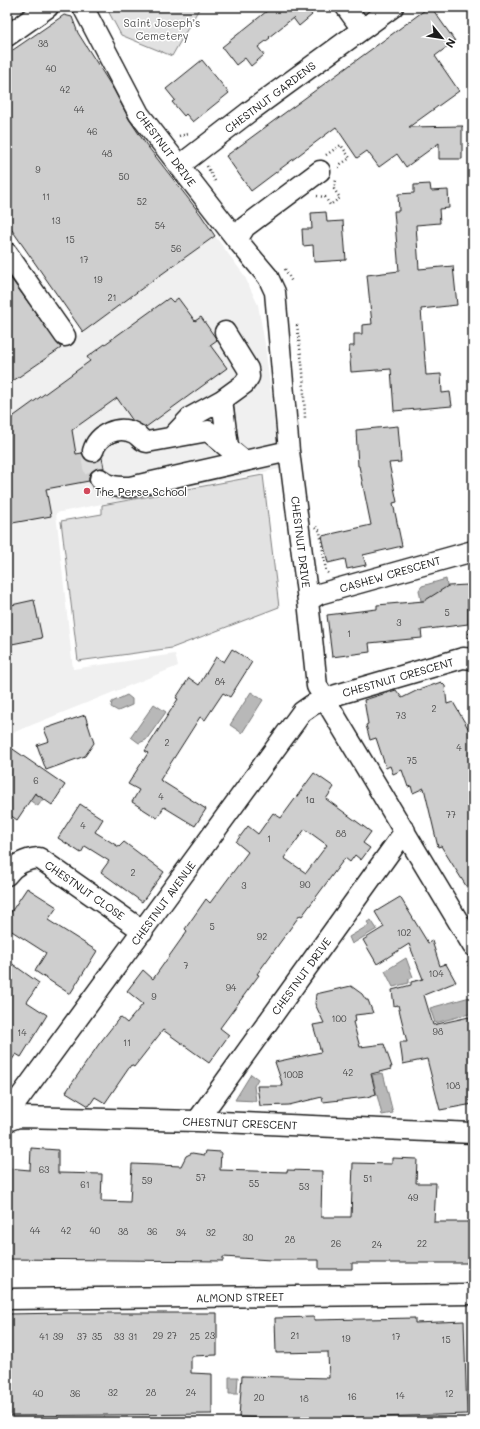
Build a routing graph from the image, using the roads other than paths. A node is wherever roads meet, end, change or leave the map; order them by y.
1 (48, 7) edge
2 (83, 7) edge
3 (346, 7) edge
4 (393, 7) edge
5 (362, 30) junction
6 (7, 36) edge
7 (179, 166) junction
8 (329, 169) road end
9 (237, 240) junction
10 (7, 253) edge
11 (225, 332) dead end
12 (66, 336) dead end
13 (222, 400) junction
14 (172, 436) junction
15 (228, 446) junction
16 (93, 451) tunnel mouth
17 (289, 451) junction
18 (244, 461) junction
19 (100, 479) tunnel mouth
20 (472, 557) edge
21 (308, 601) junction
22 (471, 653) edge
23 (324, 699) junction
24 (405, 831) junction
25 (7, 875) edge
26 (143, 931) junction
27 (473, 946) edge
28 (7, 1115) edge
29 (7, 1121) edge
30 (197, 1121) junction
31 (473, 1133) edge
32 (473, 1294) edge
33 (7, 1299) edge

1 - 6 street
2 - 7 street, CHESTNUT DRIVE
3 - 5 street
4 - 5 street, CHESTNUT GARDENS
5 - 7 street, CHESTNUT GARDENS
7 - 9 street, CHESTNUT DRIVE
8 - 9 street
9 - 17 street, CHESTNUT DRIVE
10 - 12 street
11 - 13 street
13 - 14 street
13 - 15 street
14 - 15 street
14 - 16 street
15 - 18 street
17 - 18 street
17 - 21 street, CHESTNUT DRIVE
18 - 19 street
20 - 21 street, CASHEW CRESCENT
21 - 23 street, CHESTNUT DRIVE
22 - 23 street, CHESTNUT CRESCENT
23 - 24 street, CHESTNUT DRIVE
23 - 26 street, CHESTNUT AVENUE
24 - 27 street, CHESTNUT DRIVE
24 - 30 street, CHESTNUT DRIVE
25 - 26 street, CHESTNUT CLOSE
26 - 28 street, CHESTNUT AVENUE
29 - 30 street, CHESTNUT CRESCENT
30 - 31 street, CHESTNUT CRESCENT
32 - 33 street, ALMOND STREET

